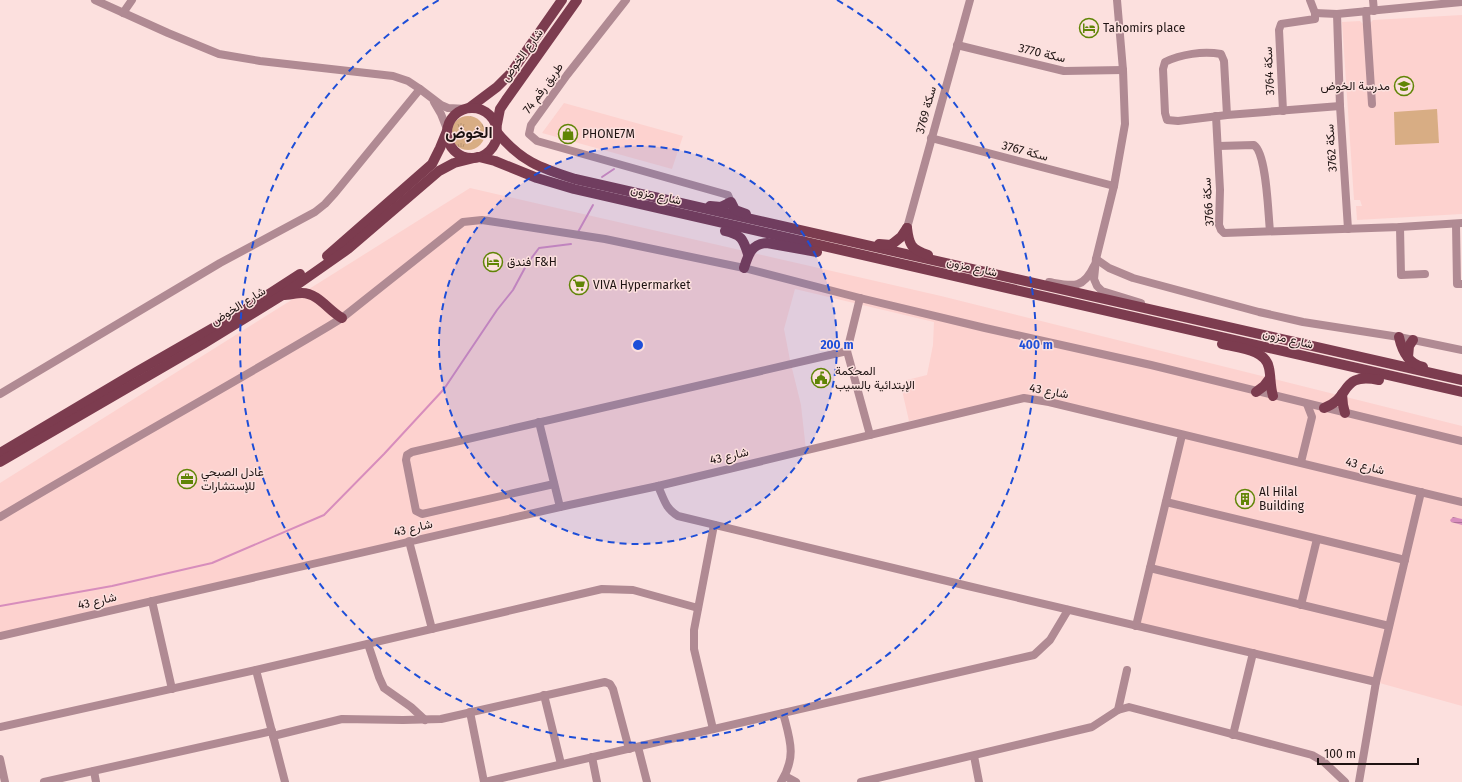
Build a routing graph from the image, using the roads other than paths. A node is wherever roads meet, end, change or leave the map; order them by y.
1 (95, 0) edge
2 (132, 0) edge
3 (562, 0) edge
4 (577, 0) edge
5 (626, 0) edge
6 (970, 0) edge
7 (1117, 0) edge
8 (1310, 0) edge
9 (1373, 0) edge
10 (1437, 2) edge
11 (1462, 2) edge
12 (1370, 11) junction
13 (123, 13) junction
14 (1314, 13) junction
15 (1337, 14) junction
16 (957, 46) junction
17 (1123, 70) junction
18 (420, 89) junction
19 (430, 97) junction
20 (1372, 104) dead end
21 (1340, 106) junction
22 (468, 109) junction
23 (1283, 111) junction
24 (1227, 115) junction
25 (1216, 116) junction
26 (447, 130) junction
27 (496, 130) junction
28 (931, 138) junction
29 (1218, 146) junction
30 (478, 157) junction
31 (1114, 186) junction
32 (731, 202) junction
33 (680, 203) junction
34 (653, 208) junction
35 (1459, 223) edge
36 (1400, 227) junction
37 (907, 228) junction
38 (1348, 229) junction
39 (1270, 231) junction
40 (811, 232) junction
41 (748, 254) junction
42 (857, 254) junction
43 (1096, 260) junction
44 (744, 268) junction
45 (970, 270) junction
46 (1425, 274) dead end
47 (1017, 280) junction
48 (1462, 284) edge
49 (281, 296) junction
50 (860, 298) junction
51 (1165, 313) junction
52 (342, 318) junction
53 (1166, 324) junction
54 (1399, 337) junction
55 (1413, 340) junction
56 (1462, 350) edge
57 (847, 351) junction
58 (1408, 357) junction
59 (1462, 375) edge
60 (1270, 378) junction
61 (1462, 380) edge
62 (1444, 388) junction
63 (1256, 392) junction
64 (1462, 392) edge
65 (0, 394) edge
66 (1342, 394) junction
67 (1274, 396) junction
68 (1307, 404) junction
69 (1324, 408) junction
70 (1345, 412) junction
71 (1312, 417) junction
72 (539, 422) junction
73 (870, 435) junction
74 (1182, 435) junction
75 (1462, 441) edge
76 (0, 453) edge
77 (0, 462) edge
78 (1301, 462) junction
79 (554, 484) junction
80 (658, 486) junction
81 (1421, 492) junction
82 (1166, 502) junction
83 (1462, 502) edge
84 (560, 507) junction
85 (0, 517) edge
86 (714, 525) junction
87 (1317, 539) junction
88 (409, 541) junction
89 (1405, 560) junction
90 (1150, 568) junction
91 (152, 601) junction
92 (1301, 605) junction
93 (698, 608) junction
94 (1068, 610) junction
95 (1136, 626) junction
96 (1390, 626) junction
97 (432, 629) junction
98 (0, 636) edge
99 (368, 644) junction
100 (1253, 653) junction
101 (256, 670) junction
102 (1127, 670) dead end
103 (1376, 682) junction
104 (172, 689) junction
105 (544, 695) junction
106 (1118, 710) junction
107 (470, 712) junction
108 (784, 713) junction
109 (425, 720) junction
110 (0, 727) edge
111 (714, 729) junction
112 (272, 734) junction
113 (1233, 735) junction
114 (638, 747) junction
115 (629, 749) junction
116 (974, 756) junction
117 (592, 757) junction
118 (0, 759) edge
119 (561, 764) junction
120 (94, 771) junction
121 (783, 779) edge
122 (5, 782) edge
123 (44, 782) edge
124 (96, 782) edge
125 (285, 782) edge
126 (485, 782) edge
127 (597, 782) edge
128 (647, 782) edge
129 (796, 782) edge
130 (862, 782) edge
131 (980, 782) edge
132 (1345, 782) edge
133 (1359, 782) edge

1 - 13 street
2 - 13 street
3 - 22 main road, شارع الخوض
4 - 27 main road, شارع الخوض
5 - 32 street, طريق رقم 74
6 - 16 street, سكة 3769
7 - 17 street
8 - 14 street
9 - 12 street
10 - 11 street
10 - 12 street
12 - 15 street
12 - 20 street
13 - 18 street
14 - 15 street
14 - 23 street, سكة 3764
15 - 21 street, سكة 3762
16 - 17 street, سكة 3770
16 - 28 street, سكة 3769
17 - 31 street
18 - 19 street
18 - 65 street
19 - 22 street
19 - 26 street
21 - 23 street, سكة 3764
21 - 38 street, سكة 3762
22 - 26 main road
22 - 27 main road
23 - 24 street, سكة 3764
24 - 25 street, سكة 3764
24 - 25 street, سكة 3764
25 - 29 street, سكة 3766
26 - 30 main road
26 - 76 main road, شارع الخوض
27 - 30 main road
27 - 33 main road, شارع مزون
28 - 31 street, سكة 3767
28 - 37 street, سكة 3769
29 - 39 street
29 - 39 street, سكة 3766
30 - 34 main road, شارع مزون
30 - 49 main road, شارع الخوض
31 - 43 street
32 - 33 main road
32 - 40 main road
33 - 40 main road, شارع مزون
34 - 41 main road
34 - 42 main road, شارع مزون
35 - 36 street
35 - 48 street
36 - 38 street
36 - 46 street
37 - 40 main road
37 - 45 main road
38 - 39 street, سكة 3766
40 - 45 main road, شارع مزون
41 - 42 main road
41 - 44 main road
42 - 53 main road, شارع مزون
43 - 47 street
43 - 51 street
43 - 54 street
44 - 50 street
44 - 52 street
45 - 47 main road, شارع مزون
47 - 51 main road, شارع مزون
49 - 52 main road
49 - 77 main road, شارع الخوض
50 - 57 street
50 - 63 street
51 - 61 main road, شارع مزون
52 - 85 street
53 - 60 main road
53 - 62 main road, شارع مزون
54 - 55 street
54 - 58 main road
55 - 56 street
55 - 58 main road
57 - 72 street
57 - 73 street
58 - 59 main road
60 - 63 main road
60 - 67 main road
62 - 64 main road, شارع مزون
62 - 66 main road
63 - 67 street
66 - 69 main road
66 - 70 main road
67 - 68 street
68 - 69 street
68 - 71 street
69 - 70 street
69 - 71 street
70 - 75 street
71 - 78 street
72 - 79 street
72 - 79 street
73 - 74 street, شارع 43
73 - 80 street, شارع 43
74 - 78 street, شارع 43
74 - 82 street
78 - 81 street, شارع 43
79 - 84 street
80 - 84 street, شارع 43
80 - 86 street
81 - 83 street, شارع 43
81 - 89 street
82 - 87 street
82 - 90 street
84 - 88 street, شارع 43
86 - 93 street
86 - 94 street
87 - 89 street
87 - 92 street
88 - 91 street, شارع 43
88 - 97 street
89 - 96 street
90 - 92 street
90 - 95 street
91 - 98 street, شارع 43
91 - 104 street
92 - 96 street
93 - 97 street
93 - 111 street
94 - 95 street
94 - 108 street
95 - 100 street
96 - 103 street
97 - 99 street
99 - 101 street
99 - 109 street
100 - 103 street
100 - 113 street
101 - 104 street
101 - 112 street
102 - 106 street
103 - 133 street
104 - 110 street
105 - 107 street
105 - 115 street
105 - 119 street
106 - 113 street
106 - 116 street
107 - 109 street
107 - 126 street
108 - 111 street
108 - 121 street
109 - 112 street
111 - 114 street
112 - 120 street
112 - 125 street
113 - 132 street
114 - 115 street
114 - 128 street
115 - 117 street
116 - 130 street
116 - 131 street
117 - 119 street
117 - 127 street
118 - 122 street
119 - 126 street
120 - 123 street
120 - 124 street
121 - 129 street

